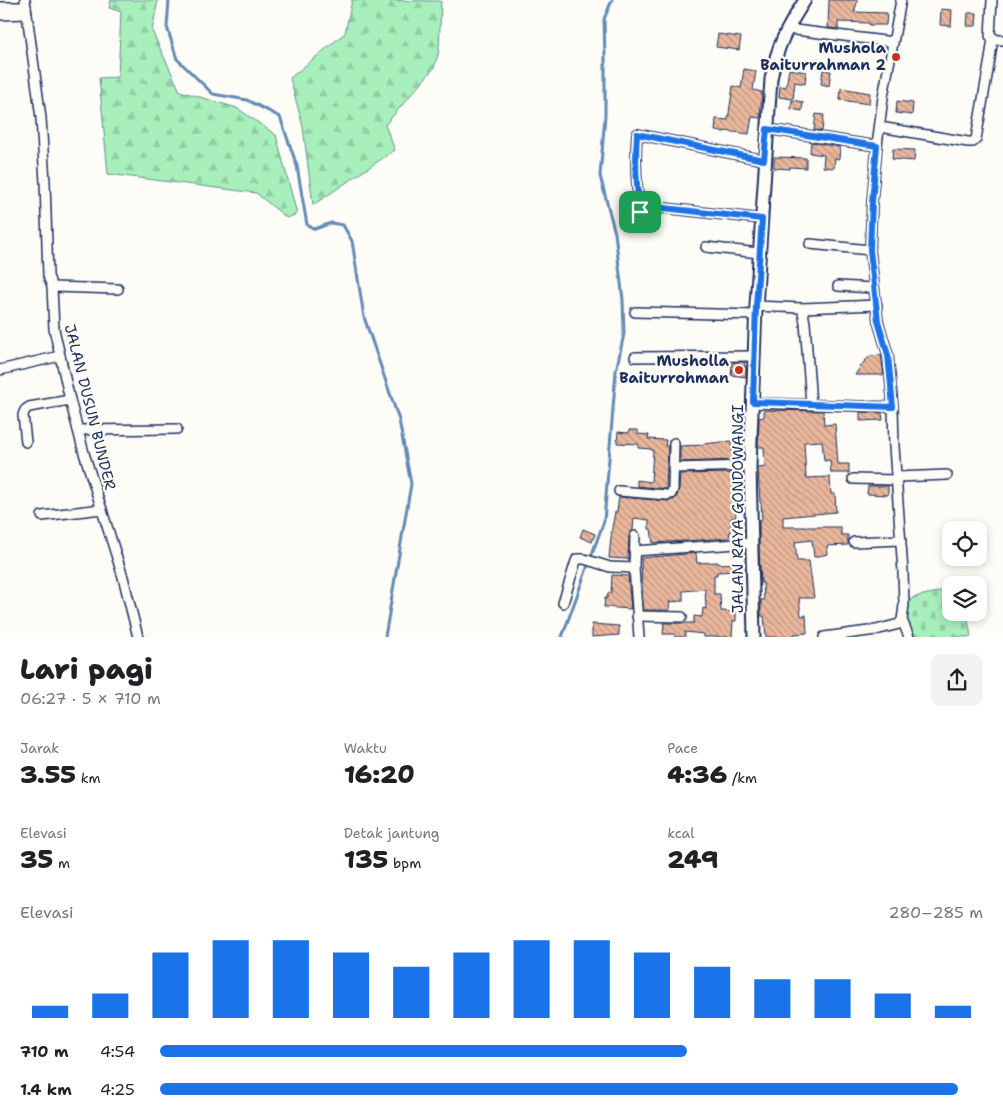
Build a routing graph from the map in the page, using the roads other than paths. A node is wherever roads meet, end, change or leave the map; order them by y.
1 (805, 0) edge
2 (901, 0) edge
3 (992, 0) edge
4 (0, 7) edge
5 (26, 7) edge
6 (0, 15) edge
7 (787, 29) junction
8 (993, 38) junction
9 (1003, 40) edge
10 (893, 42) junction
11 (880, 127) junction
12 (767, 129) junction
13 (877, 146) junction
14 (764, 160) junction
15 (762, 219) junction
16 (810, 244) dead end
17 (706, 247) dead end
18 (870, 250) junction
19 (759, 253) junction
20 (838, 286) dead end
21 (52, 288) junction
22 (874, 288) junction
23 (118, 289) dead end
24 (877, 305) junction
25 (802, 308) junction
26 (756, 310) junction
27 (635, 312) dead end
28 (60, 356) junction
29 (754, 356) junction
30 (635, 357) dead end
31 (0, 370) edge
32 (70, 400) junction
33 (753, 402) junction
34 (811, 404) junction
35 (893, 407) junction
36 (177, 429) dead end
37 (78, 430) junction
38 (26, 442) dead end
39 (674, 443) dead end
40 (750, 466) junction
41 (673, 468) junction
42 (947, 475) dead end
43 (854, 479) dead end
44 (897, 479) junction
45 (619, 491) dead end
46 (102, 509) junction
47 (42, 516) dead end
48 (634, 536) dead end
49 (901, 540) junction
50 (854, 542) dead end
51 (752, 543) junction
52 (634, 551) junction
53 (634, 568) junction
54 (563, 603) dead end
55 (638, 616) junction
56 (682, 617) dead end
57 (902, 620) junction
58 (138, 637) edge
59 (640, 637) edge
60 (754, 637) edge
61 (824, 637) edge
62 (909, 637) edge

1 - 7 street, JALAN RAYA GONDOWANGI
2 - 10 street
3 - 8 street
4 - 5 street
5 - 6 street
5 - 21 street, JALAN DUSUN BUNDER
7 - 10 street
7 - 12 street, JALAN RAYA GONDOWANGI
8 - 9 street
8 - 11 street
10 - 11 street
11 - 13 street
12 - 13 street
12 - 14 street, JALAN RAYA GONDOWANGI
13 - 18 street
14 - 15 street, JALAN RAYA GONDOWANGI
14 - 15 street
15 - 19 street, JALAN RAYA GONDOWANGI
16 - 18 street
17 - 19 street
18 - 22 street
19 - 26 street, JALAN RAYA GONDOWANGI
20 - 22 street
21 - 23 street
21 - 28 street, JALAN DUSUN BUNDER
22 - 24 street
24 - 25 street
24 - 35 street
25 - 26 street
25 - 34 street
26 - 27 street
26 - 29 street, JALAN RAYA GONDOWANGI
28 - 31 street
28 - 32 street, JALAN DUSUN BUNDER
29 - 30 street
29 - 33 street, JALAN RAYA GONDOWANGI
32 - 37 street, JALAN DUSUN BUNDER
32 - 38 street
33 - 34 street
33 - 40 street, JALAN RAYA GONDOWANGI
34 - 35 street
35 - 44 street
36 - 37 street
37 - 46 street, JALAN DUSUN BUNDER
39 - 41 street
40 - 41 street
40 - 51 street, JALAN RAYA GONDOWANGI
41 - 45 street
42 - 44 street
43 - 44 street
44 - 49 street
46 - 47 street
46 - 58 street, JALAN DUSUN BUNDER
48 - 52 street
49 - 50 street
49 - 57 street
51 - 52 street
51 - 60 street, JALAN RAYA GONDOWANGI
52 - 53 street
53 - 54 street
53 - 55 street
55 - 56 street
55 - 59 street
57 - 61 street
57 - 62 street

